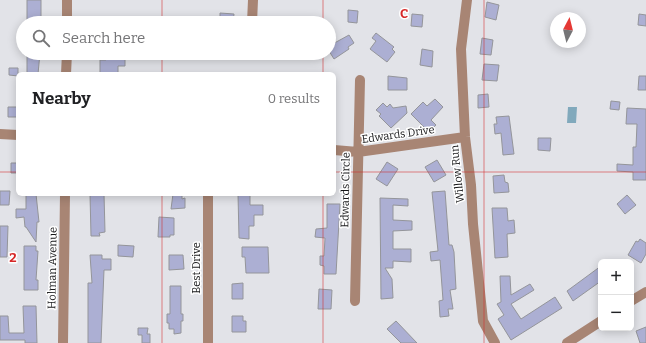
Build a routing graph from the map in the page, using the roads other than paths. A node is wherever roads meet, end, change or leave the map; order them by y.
1 (67, 0) edge
2 (253, 0) edge
3 (468, 0) edge
4 (67, 16) edge
5 (252, 16) edge
6 (67, 60) edge
7 (66, 72) edge
8 (360, 80) dead end
9 (0, 134) edge
10 (16, 135) edge
11 (465, 137) junction
12 (336, 150) edge
13 (358, 152) junction
14 (65, 196) edge
15 (208, 196) edge
16 (646, 292) edge
17 (634, 299) edge
18 (355, 301) dead end
19 (598, 323) edge
20 (63, 343) edge
21 (208, 343) edge
22 (495, 343) edge
23 (567, 343) edge

1 - 4 street
2 - 5 street
3 - 11 street, Willow Run
6 - 7 street
8 - 13 street, Edwards Circle
9 - 10 street
11 - 13 street, Edwards Drive
11 - 22 street, Willow Run
12 - 13 street, Edwards Drive
13 - 18 street, Edwards Circle
14 - 20 street, Holman Avenue
15 - 21 street, Best Drive
16 - 17 street
19 - 23 street

